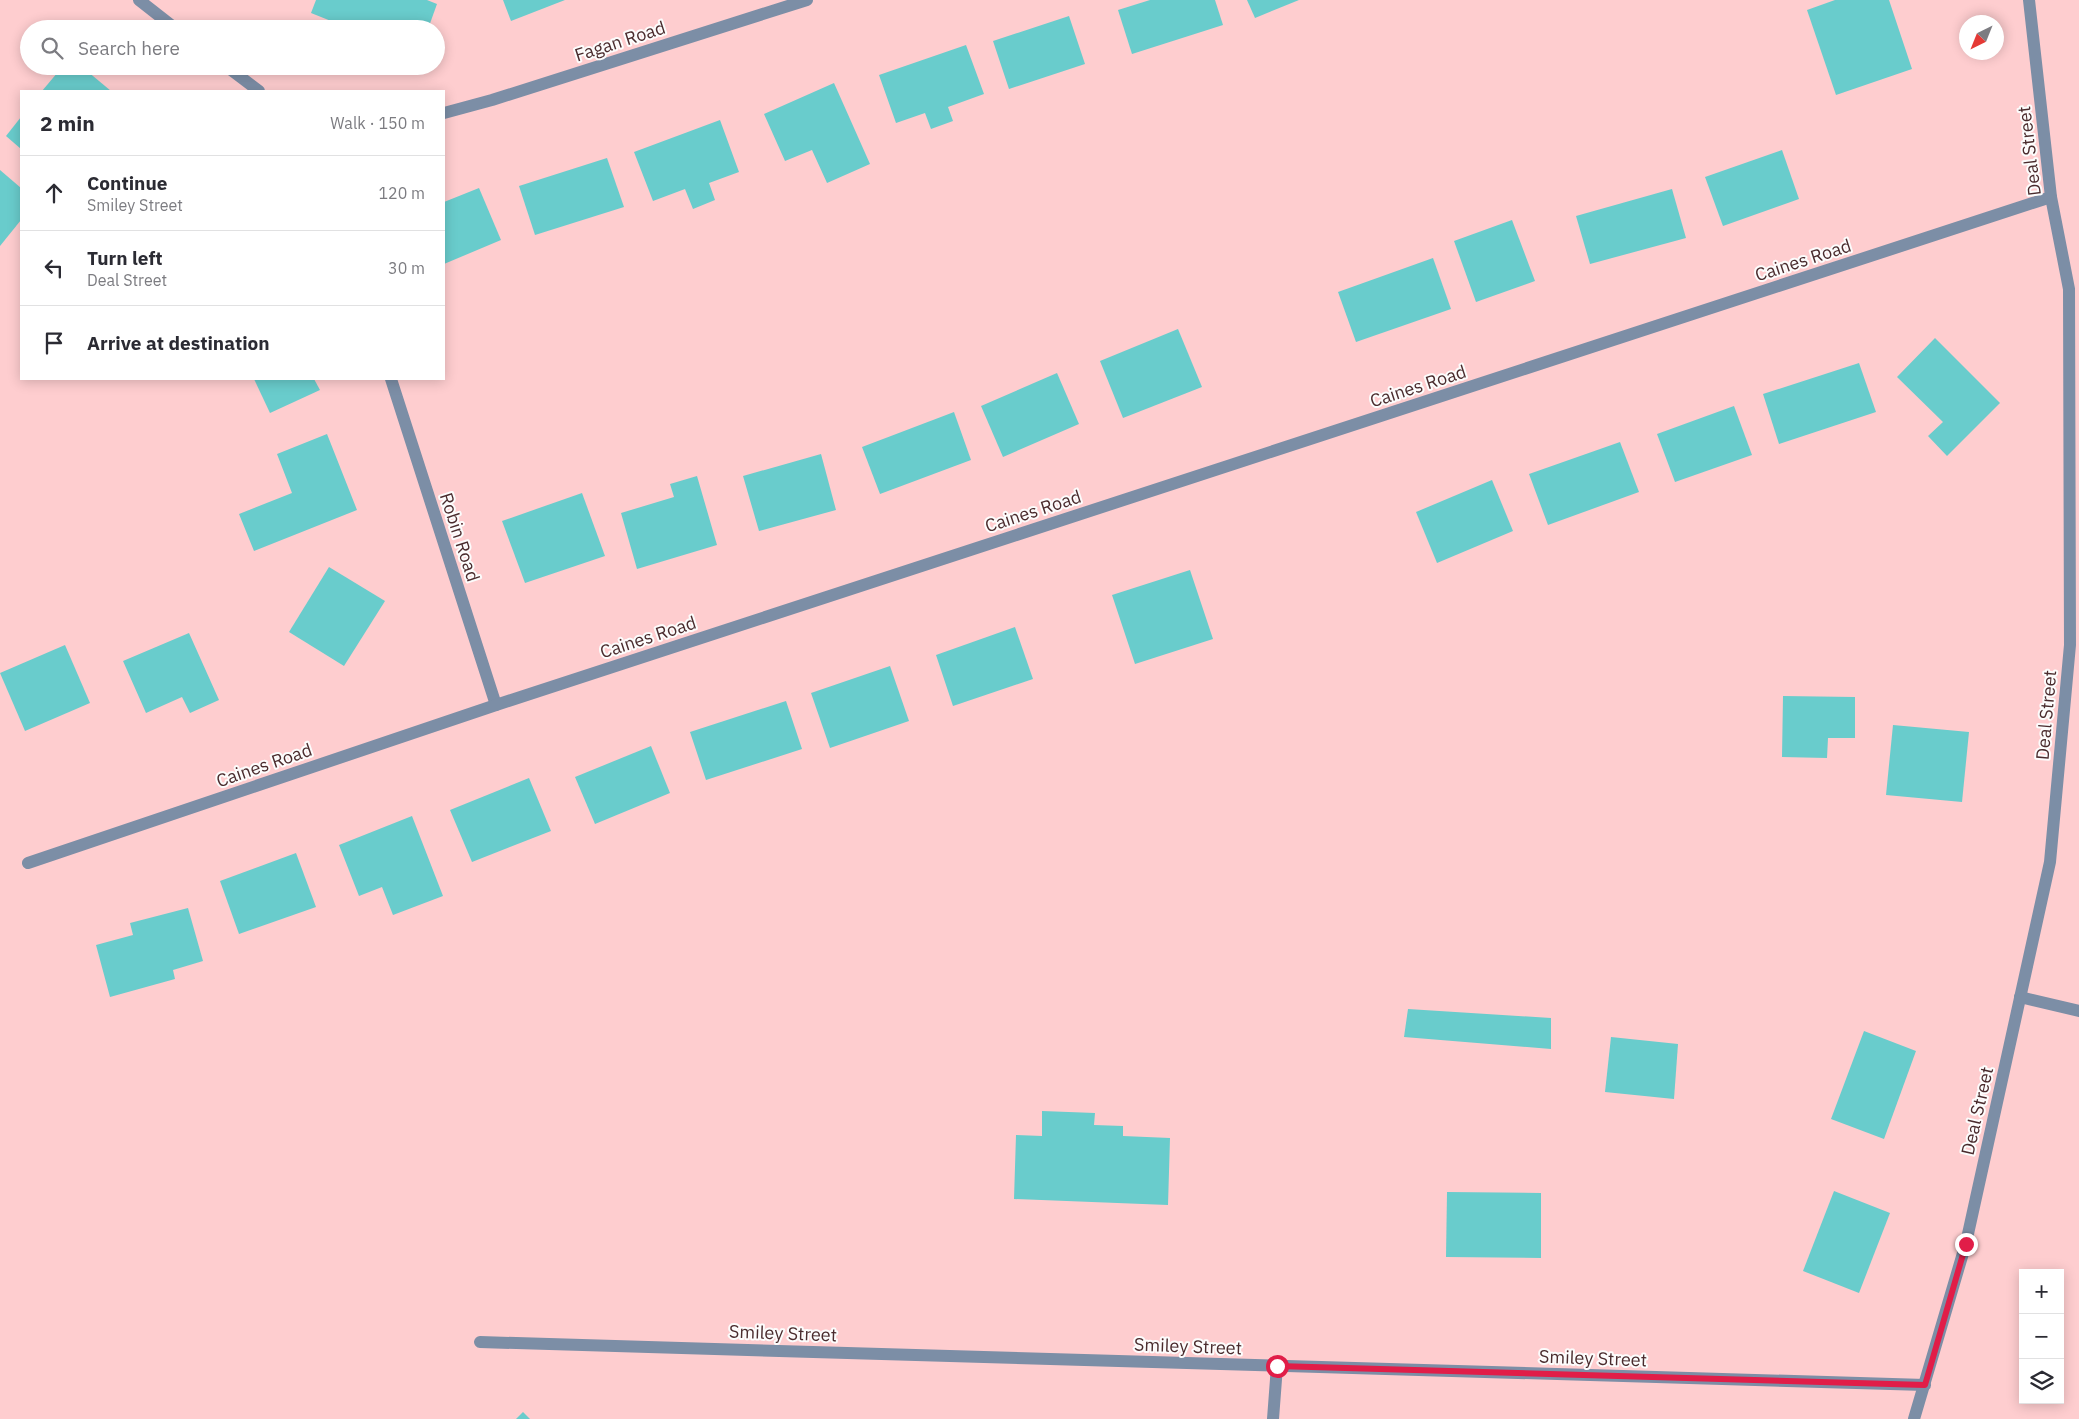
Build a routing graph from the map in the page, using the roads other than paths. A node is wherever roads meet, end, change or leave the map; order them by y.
1 (139, 0) edge
2 (807, 0) edge
3 (2029, 0) edge
4 (165, 20) edge
5 (238, 75) edge
6 (258, 90) edge
7 (445, 112) edge
8 (2051, 197) junction
9 (2074, 288) edge
10 (391, 380) edge
11 (2074, 542) edge
12 (496, 706) junction
13 (28, 863) dead end
14 (2020, 998) junction
15 (2079, 1011) edge
16 (480, 1342) dead end
17 (1277, 1366) junction
18 (1925, 1385) junction
19 (1273, 1419) edge
20 (1914, 1419) edge

1 - 4 street
2 - 7 street, Fagan Road
3 - 8 street, Deal Street
5 - 6 street
8 - 9 street, Deal Street
8 - 12 street, Caines Road
9 - 11 street, Deal Street
10 - 12 street, Robin Road
11 - 14 street, Deal Street
12 - 13 street, Caines Road
14 - 15 street
14 - 18 street, Deal Street
16 - 17 street, Smiley Street
17 - 18 street, Smiley Street
17 - 19 street
18 - 20 street, Deal Street

